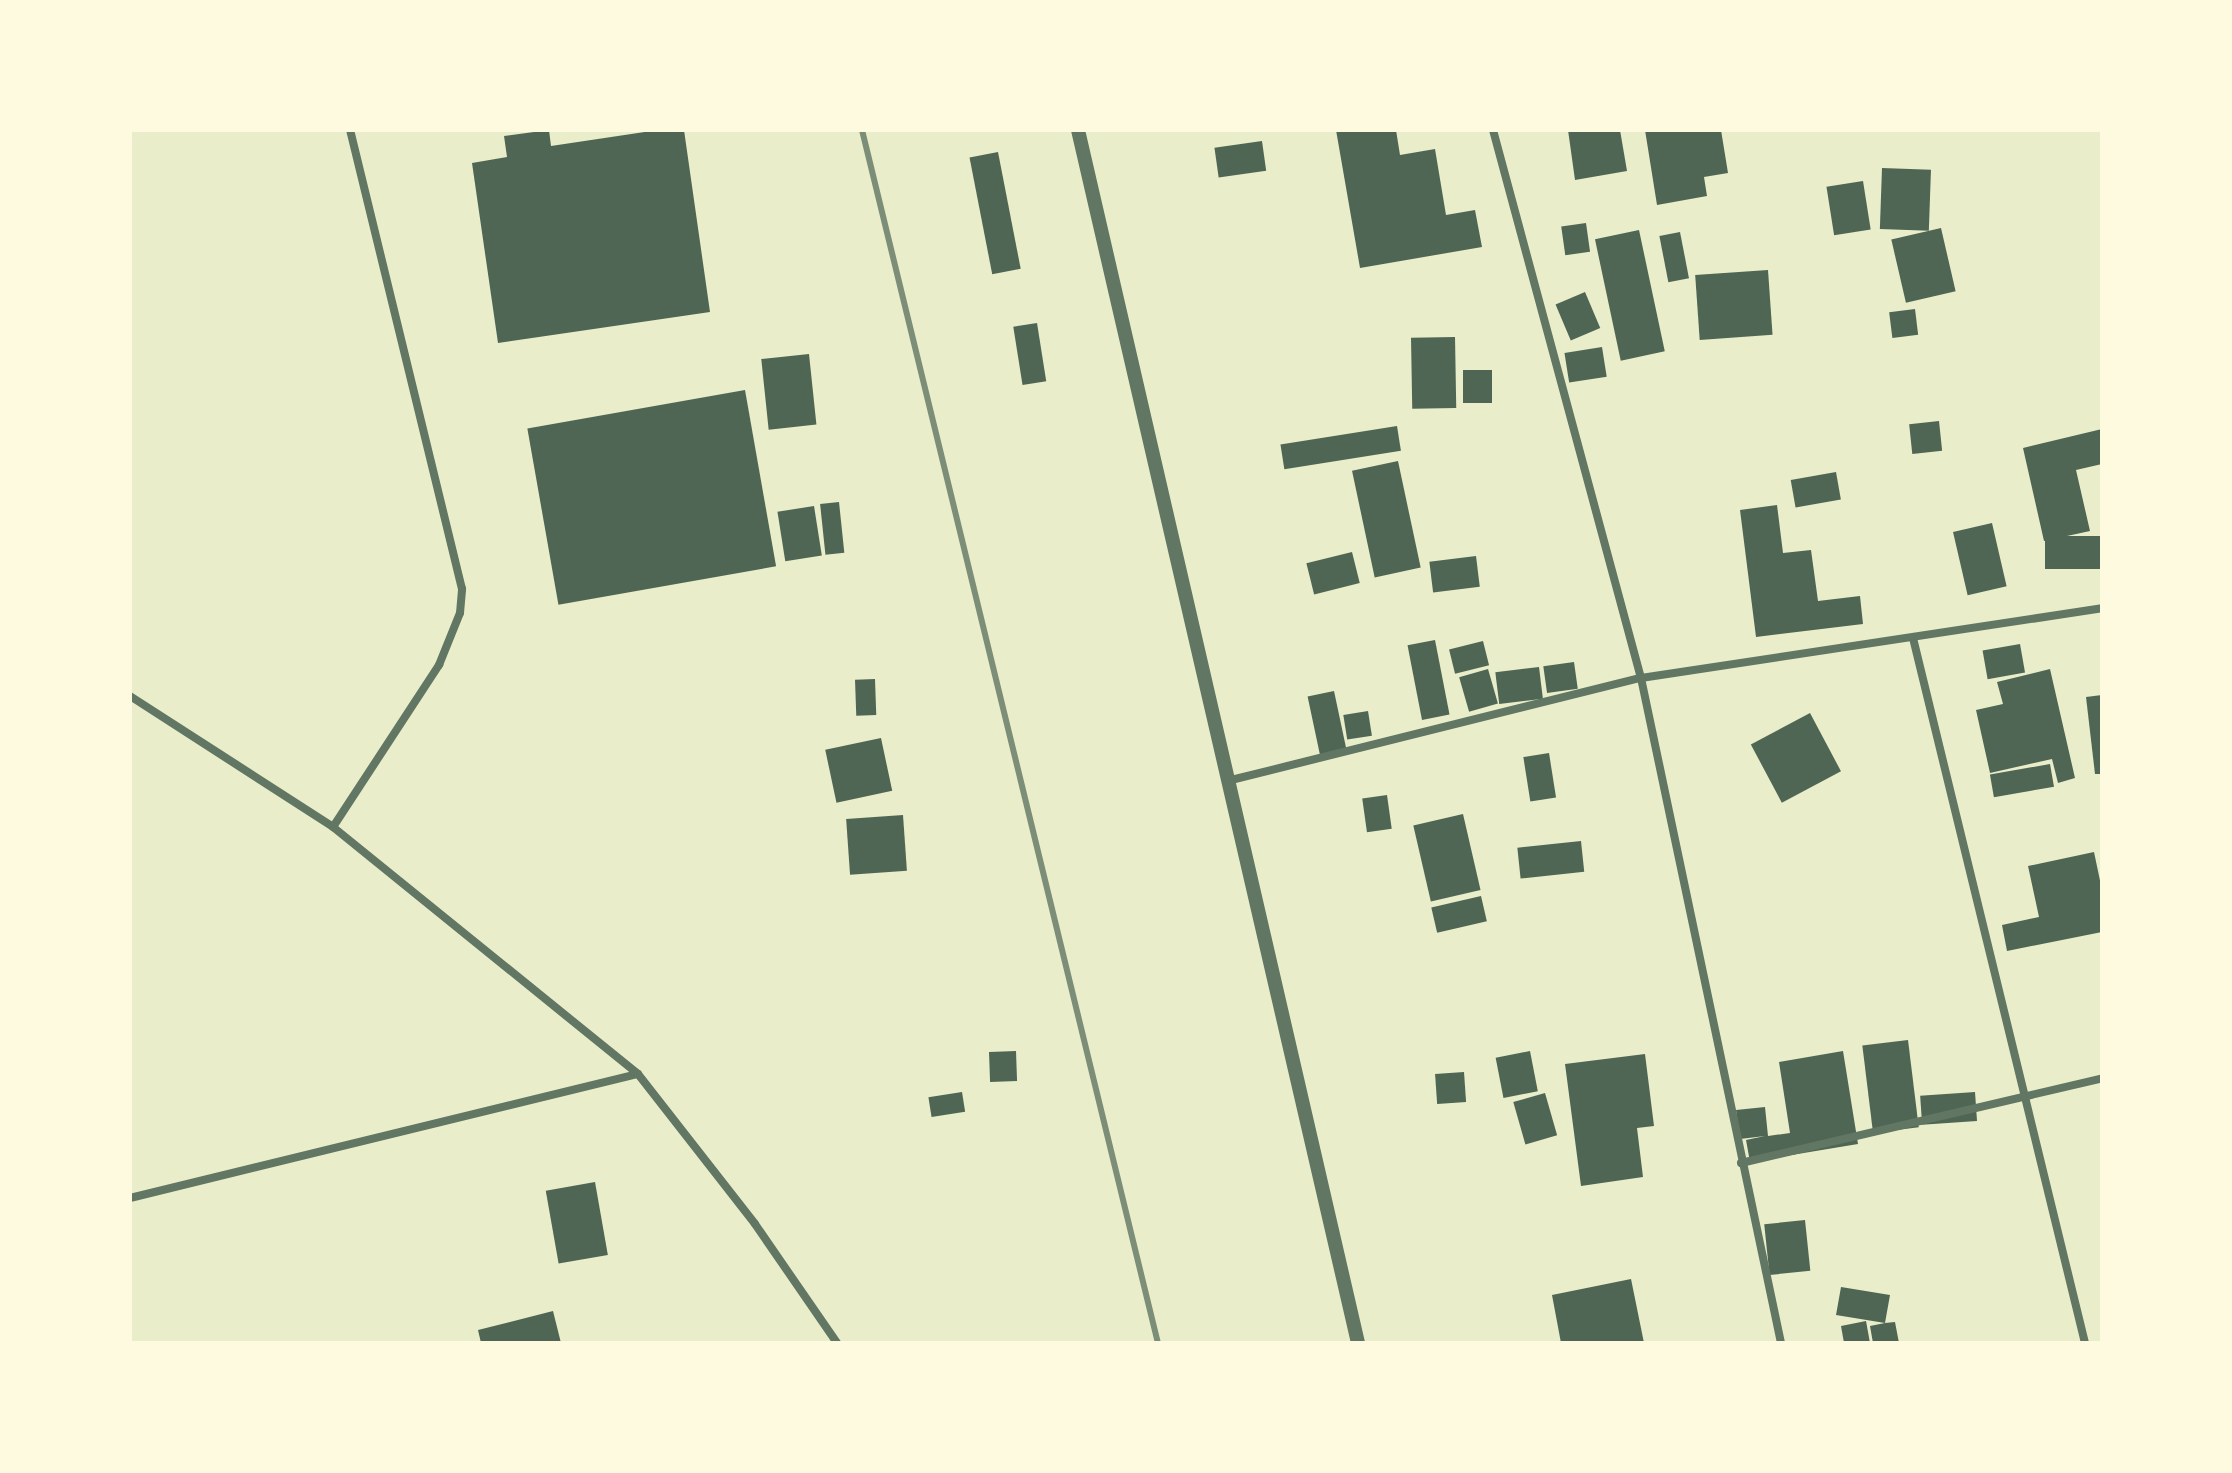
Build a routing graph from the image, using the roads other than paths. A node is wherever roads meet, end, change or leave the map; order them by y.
1 (350, 130) edge
2 (1078, 130) edge
3 (1493, 130) edge
4 (2102, 608) edge
5 (1913, 638) junction
6 (1641, 678) junction
7 (130, 696) edge
8 (1226, 781) junction
9 (333, 827) junction
10 (638, 1074) junction
11 (2102, 1078) edge
12 (2026, 1096) junction
13 (1741, 1163) junction
14 (130, 1198) edge
15 (837, 1343) edge
16 (1358, 1343) edge
17 (1781, 1343) edge
18 (2085, 1343) edge

1 - 9 street
2 - 8 street
3 - 6 street
4 - 5 street
5 - 6 street
5 - 12 street
6 - 8 street
6 - 13 street
7 - 9 street
8 - 16 street
9 - 10 street
10 - 14 street
10 - 15 street
11 - 12 street
12 - 13 street
12 - 18 street
13 - 17 street

